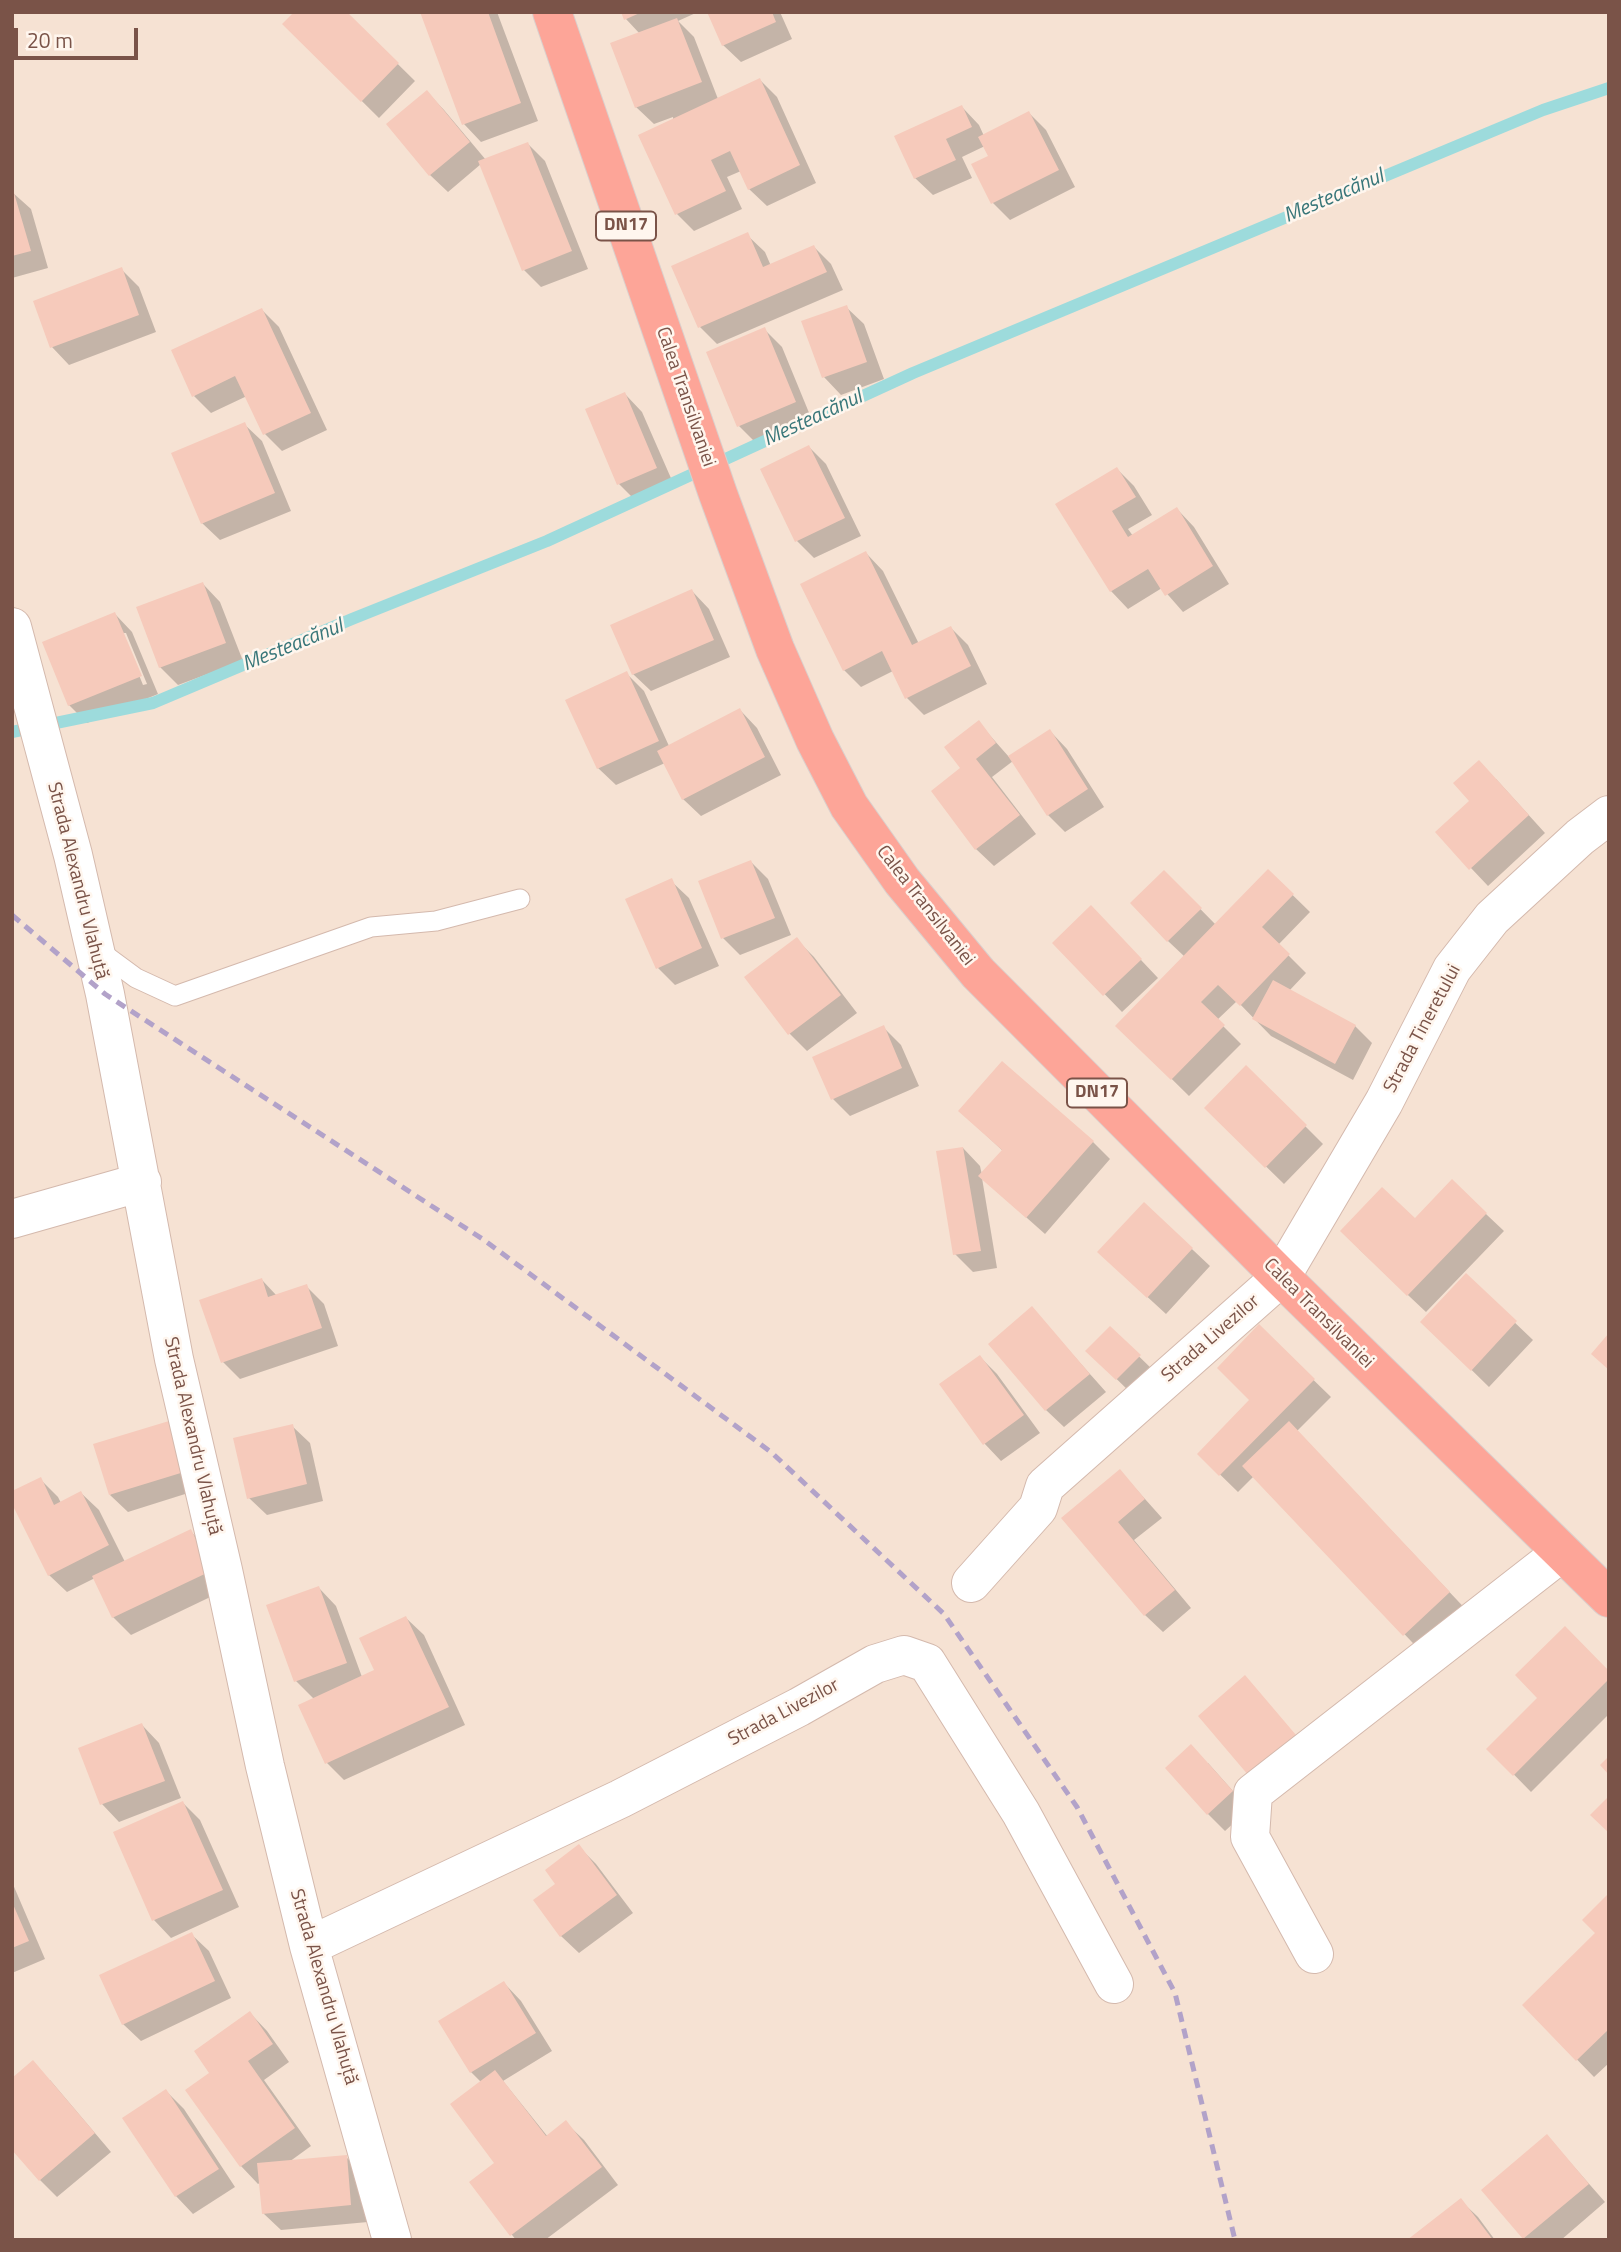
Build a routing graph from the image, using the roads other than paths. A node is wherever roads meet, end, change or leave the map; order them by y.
1 (552, 12) edge
2 (12, 628) edge
3 (1609, 815) edge
4 (520, 899) dead end
5 (94, 947) junction
6 (142, 1182) junction
7 (12, 1219) edge
8 (1281, 1278) junction
9 (1561, 1553) junction
10 (971, 1583) dead end
11 (1609, 1598) edge
12 (309, 1946) junction
13 (1314, 1954) dead end
14 (1114, 1984) dead end
15 (392, 2240) edge

1 - 8 highway, Calea Transilvaniei / DN17
2 - 5 street, Strada Alexandru Vlahuță
3 - 8 street, Strada Tineretului
4 - 5 lane
5 - 6 street, Strada Alexandru Vlahuță
6 - 7 street
6 - 12 street, Strada Alexandru Vlahuță
8 - 9 highway, Calea Transilvaniei / DN17
8 - 10 street, Strada Livezilor
9 - 11 highway, Calea Transilvaniei / DN17
9 - 13 street
12 - 14 street, Strada Livezilor
12 - 15 street, Strada Alexandru Vlahuță

